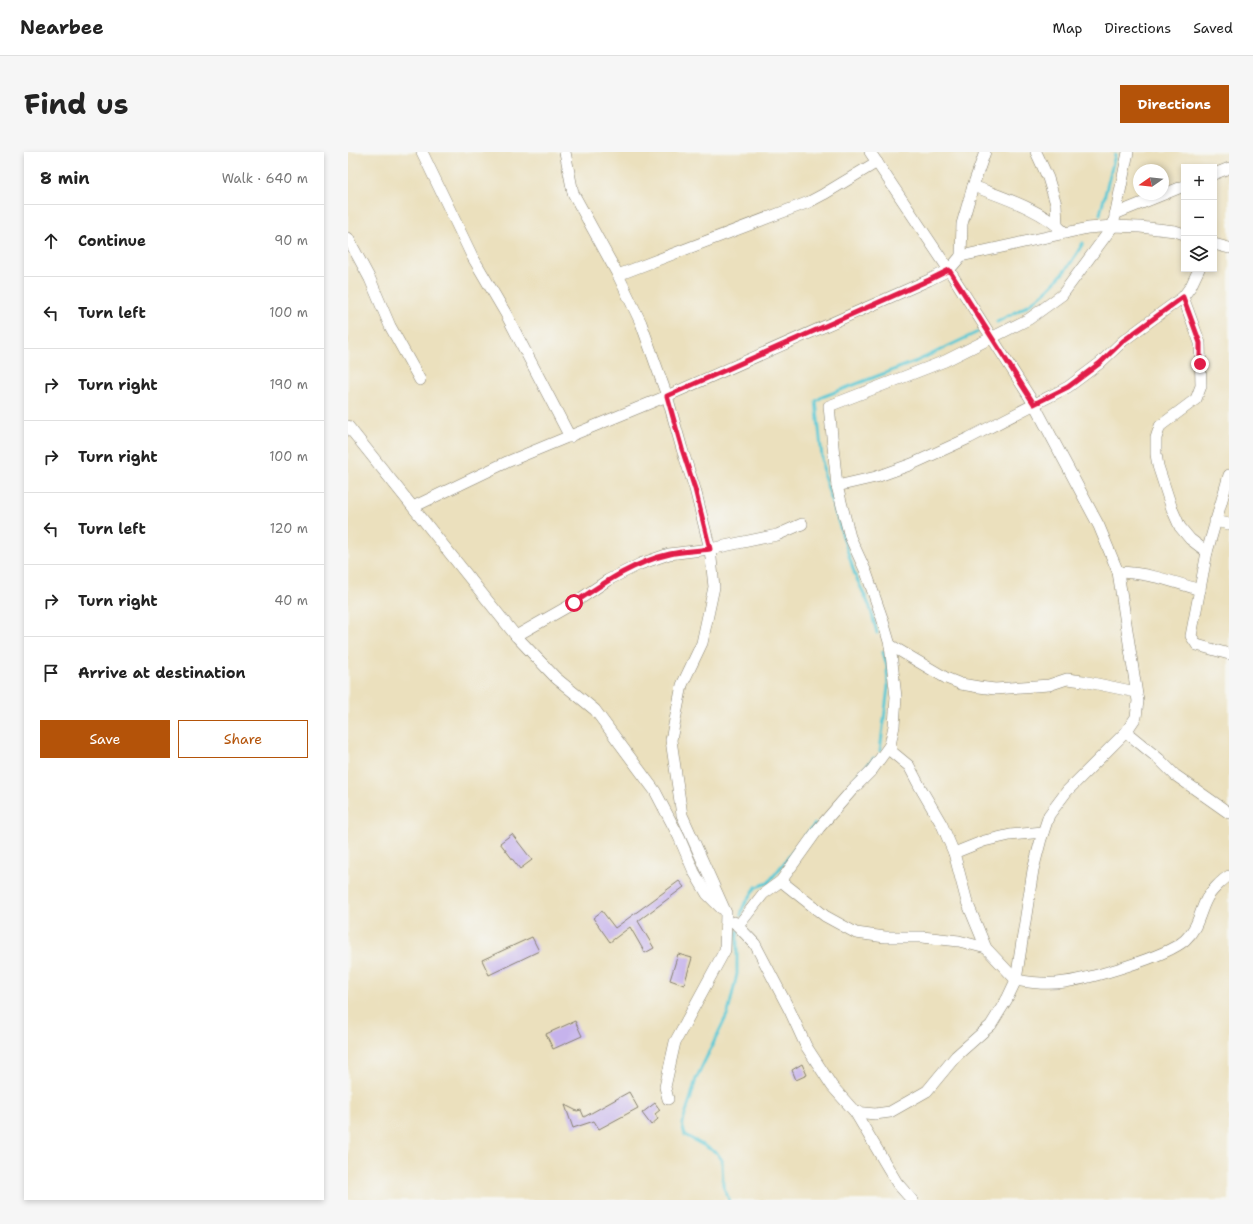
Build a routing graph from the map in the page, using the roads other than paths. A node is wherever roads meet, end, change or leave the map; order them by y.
1 (422, 152) edge
2 (565, 152) edge
3 (870, 152) edge
4 (985, 152) edge
5 (1036, 152) edge
6 (1128, 152) edge
7 (877, 162) junction
8 (1229, 168) edge
9 (1217, 173) edge
10 (973, 186) junction
11 (1181, 187) edge
12 (1115, 214) junction
13 (1113, 226) junction
14 (1061, 229) junction
15 (1181, 233) edge
16 (348, 238) edge
17 (1217, 245) edge
18 (1229, 248) edge
19 (961, 256) junction
20 (949, 270) junction
21 (1198, 272) edge
22 (618, 275) junction
23 (1183, 297) junction
24 (992, 338) junction
25 (420, 380) dead end
26 (667, 396) junction
27 (1034, 404) junction
28 (348, 426) edge
29 (570, 437) junction
30 (1229, 475) edge
31 (836, 486) junction
32 (413, 507) junction
33 (1215, 521) junction
34 (802, 524) dead end
35 (1229, 524) edge
36 (710, 549) junction
37 (1207, 552) junction
38 (1118, 572) junction
39 (1200, 590) junction
40 (516, 636) junction
41 (890, 645) junction
42 (1229, 654) edge
43 (1136, 692) junction
44 (1126, 732) junction
45 (890, 745) junction
46 (1229, 813) edge
47 (1043, 832) junction
48 (954, 853) junction
49 (1229, 876) edge
50 (781, 881) junction
51 (726, 913) junction
52 (738, 926) junction
53 (986, 948) junction
54 (1016, 980) junction
55 (668, 1099) dead end
56 (855, 1112) junction
57 (912, 1200) edge

1 - 29 street
2 - 22 street
3 - 7 street
4 - 10 street
5 - 14 street
6 - 12 street
7 - 20 street
7 - 22 street
8 - 9 street
10 - 14 street
10 - 19 street
11 - 12 street
12 - 13 street
13 - 14 street
13 - 15 street
13 - 24 street
14 - 19 street
16 - 25 street
17 - 18 street
19 - 20 street
20 - 24 street
20 - 26 street
21 - 23 street
22 - 26 street
23 - 27 street
23 - 37 street
24 - 27 street
24 - 31 street
26 - 29 street
26 - 36 street
27 - 31 street
27 - 38 street
28 - 32 street
29 - 32 street
30 - 33 street
31 - 41 street
32 - 40 street
33 - 35 street
33 - 37 street
34 - 36 street
36 - 40 street
36 - 51 street
37 - 39 street
38 - 39 street
38 - 43 street
39 - 42 street
40 - 51 street
41 - 43 street
41 - 45 street
43 - 44 street
44 - 46 street
44 - 47 street
45 - 48 street
45 - 50 street
47 - 48 street
47 - 54 street
48 - 53 street
49 - 54 street
50 - 52 street
50 - 53 street
51 - 52 street
51 - 55 street
52 - 56 street
53 - 54 street
54 - 56 street
56 - 57 street

